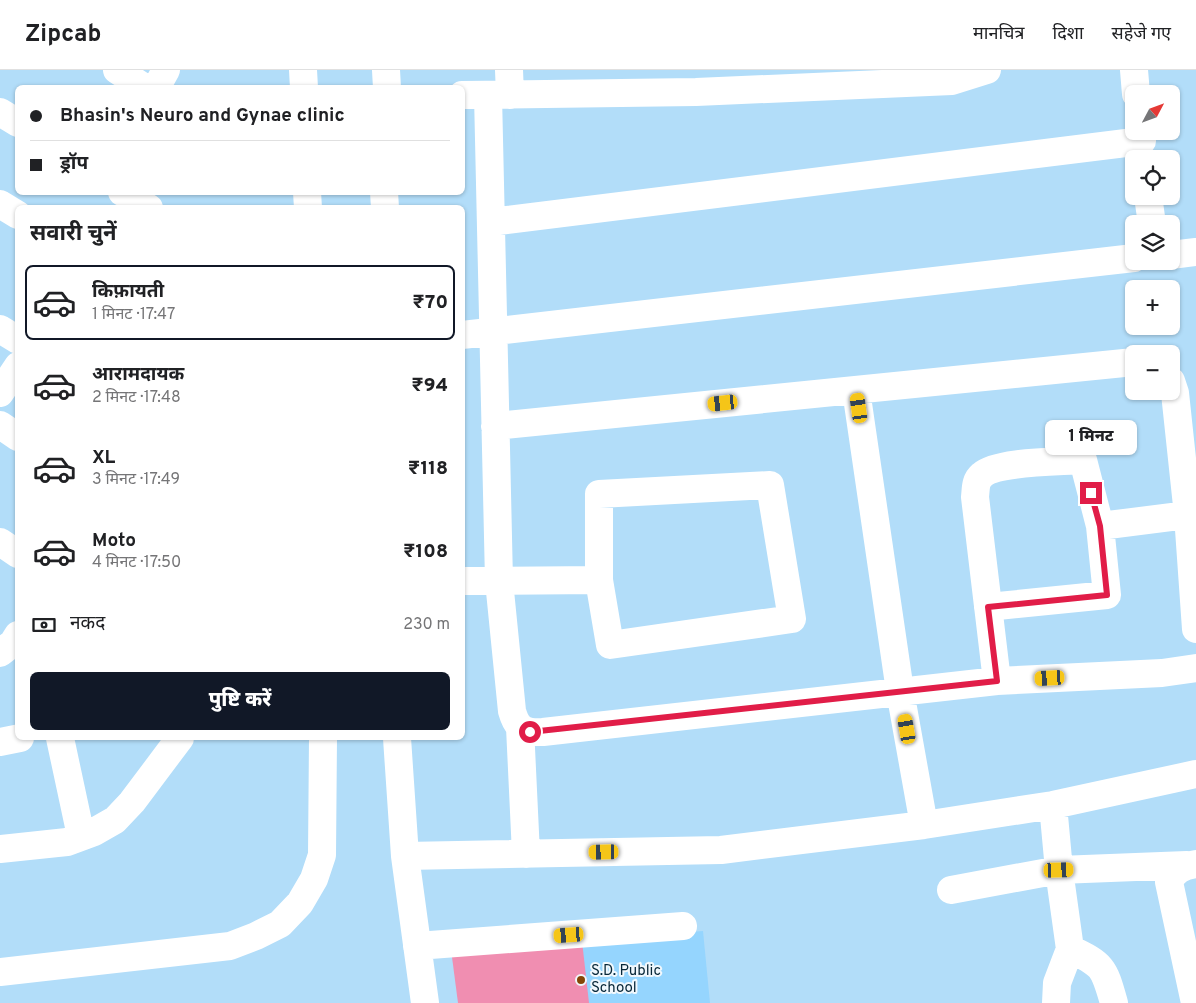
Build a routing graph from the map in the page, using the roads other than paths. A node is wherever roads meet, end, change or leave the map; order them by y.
1 (117, 70) edge
2 (166, 70) edge
3 (304, 70) edge
4 (386, 70) edge
5 (987, 70) edge
6 (1134, 70) edge
7 (595, 82) edge
8 (140, 85) edge
9 (158, 85) edge
10 (304, 85) edge
11 (387, 85) edge
12 (1135, 85) edge
13 (492, 89) edge
14 (0, 112) edge
15 (15, 121) edge
16 (1142, 144) edge
17 (0, 204) edge
18 (15, 213) edge
19 (491, 222) junction
20 (1196, 252) edge
21 (1180, 253) edge
22 (1125, 259) edge
23 (0, 329) edge
24 (494, 332) junction
25 (465, 335) edge
26 (15, 338) edge
27 (1125, 363) edge
28 (15, 370) edge
29 (856, 390) junction
30 (0, 393) edge
31 (1176, 400) edge
32 (0, 425) edge
33 (495, 426) junction
34 (15, 435) edge
35 (1192, 515) edge
36 (1100, 526) junction
37 (0, 542) edge
38 (15, 552) edge
39 (600, 580) junction
40 (465, 581) edge
41 (499, 581) junction
42 (988, 607) junction
43 (1196, 629) edge
44 (15, 640) edge
45 (0, 653) edge
46 (1196, 668) edge
47 (997, 681) junction
48 (900, 691) junction
49 (520, 727) junction
50 (15, 739) edge
51 (60, 740) edge
52 (178, 740) edge
53 (323, 740) edge
54 (397, 740) edge
55 (0, 742) edge
56 (1196, 774) edge
57 (1053, 805) junction
58 (924, 825) junction
59 (81, 836) junction
60 (0, 849) edge
61 (526, 854) junction
62 (404, 856) junction
63 (1191, 864) edge
64 (1059, 870) junction
65 (951, 890) dead end
66 (683, 926) dead end
67 (417, 946) junction
68 (1070, 950) junction
69 (0, 972) edge
70 (425, 1003) edge
71 (1056, 1003) edge
72 (1114, 1003) edge
73 (1196, 1003) edge

1 - 8 street
2 - 9 street
3 - 10 street
4 - 11 street
5 - 7 street
6 - 12 street
7 - 13 street
13 - 19 street
14 - 15 street
16 - 19 street
17 - 18 street
19 - 24 street
20 - 21 street
22 - 24 street
23 - 26 street
24 - 25 street
24 - 33 street
27 - 29 street
28 - 30 street
29 - 33 street
29 - 48 street
31 - 35 street
32 - 34 street
33 - 41 street
35 - 36 street
35 - 43 street
36 - 42 street
36 - 42 street
37 - 38 street
39 - 39 street
39 - 41 street
40 - 41 street
41 - 49 street
42 - 47 street
44 - 45 street
46 - 47 street
47 - 48 street
48 - 49 street
48 - 58 street
49 - 61 street
50 - 55 street
51 - 59 street
52 - 59 street
53 - 69 street
54 - 62 street
56 - 57 street
57 - 58 street
57 - 64 street
58 - 61 street
59 - 60 street
61 - 62 street
62 - 67 street
63 - 64 street
63 - 73 street
64 - 65 street
64 - 68 street
66 - 67 street
67 - 70 street
68 - 71 street
68 - 72 street

